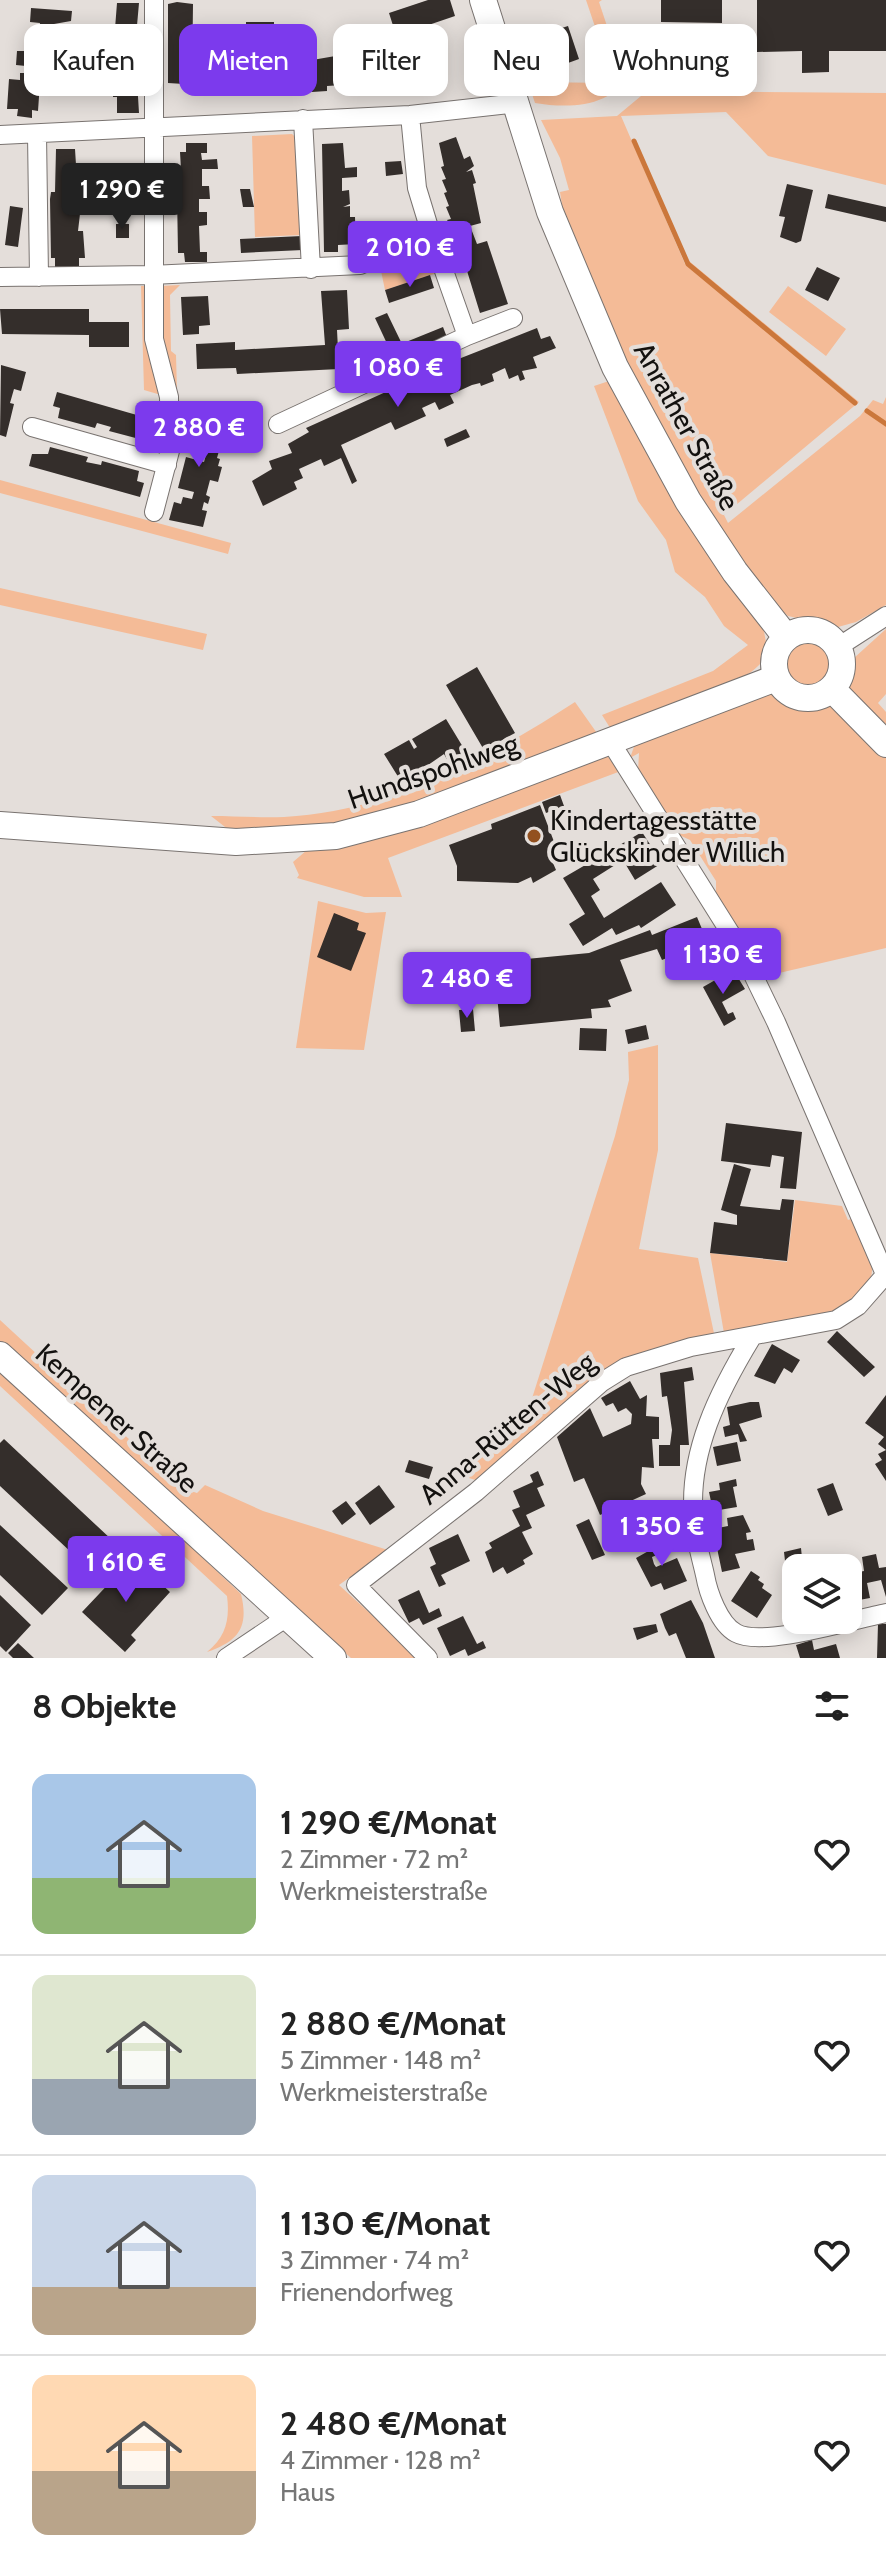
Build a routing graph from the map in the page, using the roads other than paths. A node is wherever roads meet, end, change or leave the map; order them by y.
1 (154, 0) edge
2 (483, 0) edge
3 (520, 108) junction
4 (410, 115) junction
5 (303, 119) junction
6 (152, 127) junction
7 (37, 134) junction
8 (0, 135) edge
9 (431, 234) junction
10 (311, 269) junction
11 (151, 275) junction
12 (0, 277) edge
13 (39, 277) junction
14 (513, 318) dead end
15 (467, 336) junction
16 (278, 424) dead end
17 (32, 427) dead end
18 (167, 465) junction
19 (154, 512) dead end
20 (886, 616) edge
21 (786, 637) junction
22 (838, 647) junction
23 (776, 678) junction
24 (832, 689) junction
25 (610, 741) junction
26 (886, 744) edge
27 (0, 825) edge
28 (886, 1274) edge
29 (752, 1337) junction
30 (0, 1355) edge
31 (886, 1613) edge
32 (287, 1617) junction
33 (226, 1658) edge
34 (333, 1658) edge
35 (428, 1658) edge

1 - 6 street
2 - 3 street, Anrather Straße
3 - 4 street
3 - 21 street, Anrather Straße
4 - 5 street
4 - 9 street
5 - 6 street
5 - 10 street
6 - 7 street
6 - 11 street
7 - 8 street
7 - 13 street
9 - 10 street
9 - 15 street
10 - 11 street
11 - 13 street
11 - 18 street
12 - 13 street
14 - 15 street
15 - 16 street
17 - 18 street
18 - 19 street
20 - 22 street
21 - 22 street
21 - 23 street
22 - 24 street
23 - 24 street
23 - 25 street, Hundspohlweg
24 - 26 street
25 - 27 street, Hundspohlweg
25 - 28 street
28 - 29 street, Anna-Rütten-Weg
29 - 31 street
29 - 35 street, Anna-Rütten-Weg
30 - 32 street, Kempener Straße
32 - 33 street
32 - 34 street, Kempener Straße

